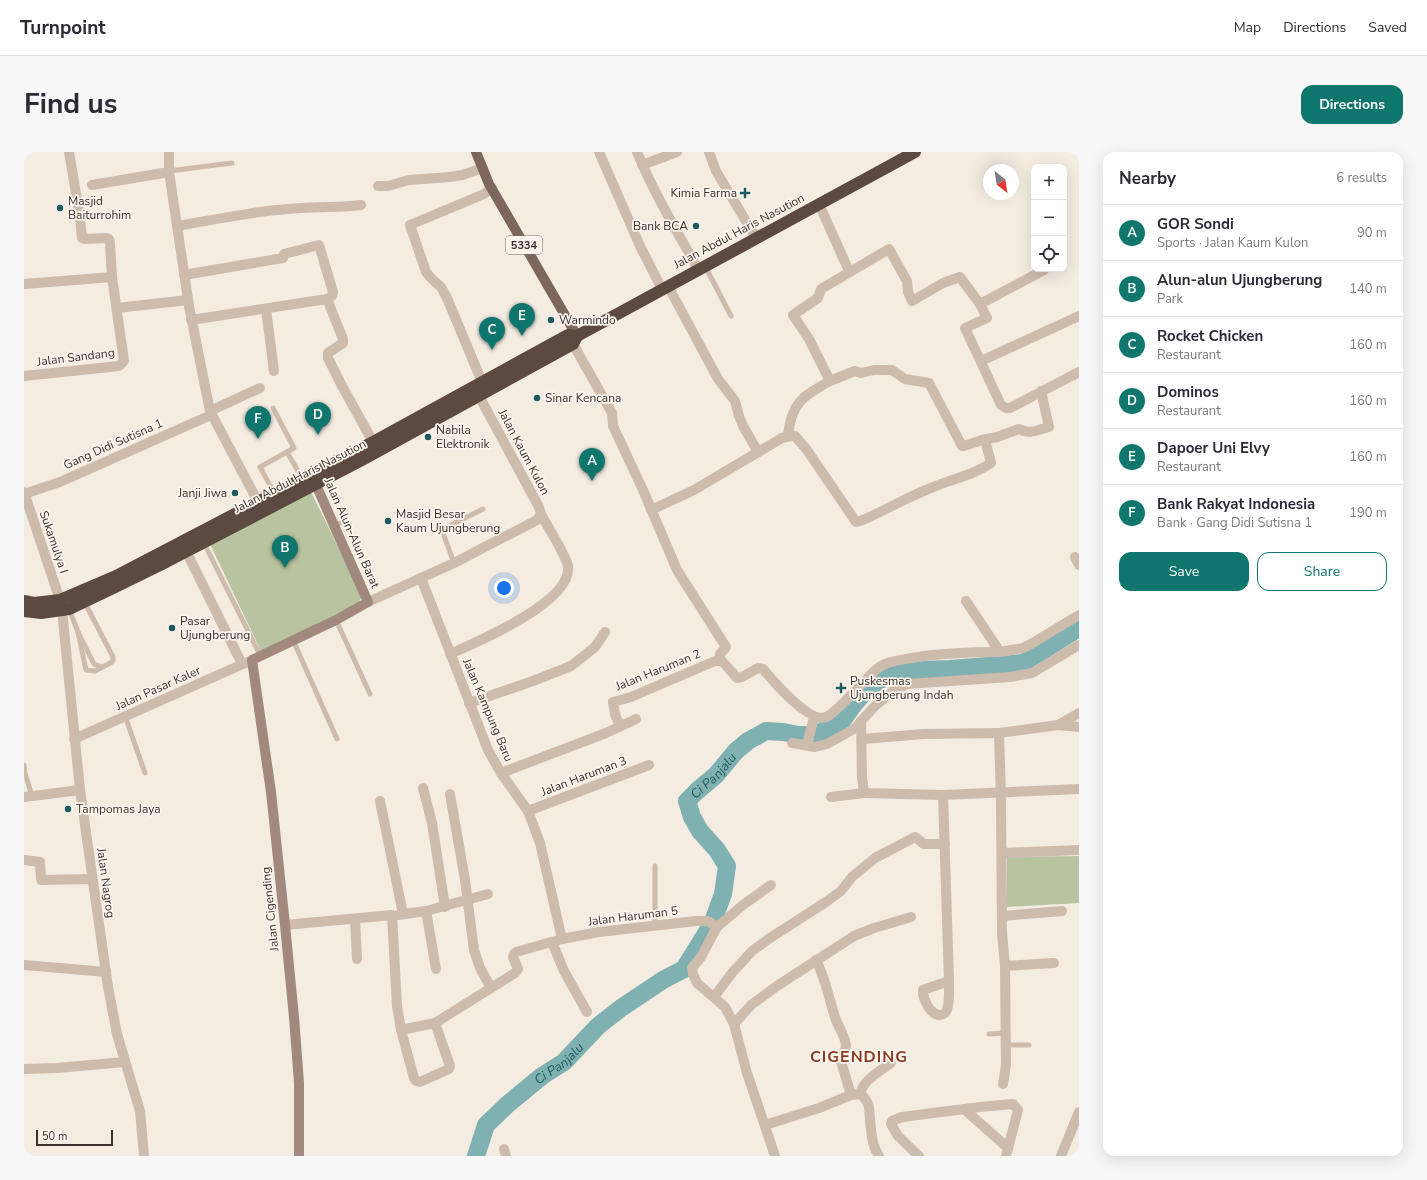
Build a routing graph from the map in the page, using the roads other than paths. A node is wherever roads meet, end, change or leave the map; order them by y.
1 (69, 152) edge
2 (169, 152) edge
3 (476, 152) edge
4 (599, 152) edge
5 (637, 152) edge
6 (677, 152) edge
7 (709, 152) edge
8 (915, 152) edge
9 (232, 163) dead end
10 (642, 165) junction
11 (483, 168) junction
12 (169, 172) junction
13 (92, 185) dead end
14 (378, 186) dead end
15 (492, 188) junction
16 (819, 204) junction
17 (361, 205) dead end
18 (177, 226) junction
19 (756, 238) junction
20 (701, 267) junction
21 (850, 271) junction
22 (1040, 272) edge
23 (184, 275) junction
24 (112, 277) junction
25 (24, 284) edge
26 (665, 288) junction
27 (327, 299) junction
28 (188, 300) junction
29 (980, 304) junction
30 (117, 308) junction
31 (266, 309) junction
32 (731, 316) dead end
33 (1079, 316) edge
34 (191, 320) junction
35 (575, 340) junction
36 (981, 361) junction
37 (274, 371) dead end
38 (1079, 372) edge
39 (24, 376) edge
40 (830, 381) junction
41 (482, 382) junction
42 (260, 388) dead end
43 (1041, 392) junction
44 (480, 396) junction
45 (273, 408) dead end
46 (211, 413) junction
47 (788, 436) junction
48 (985, 440) junction
49 (373, 442) junction
50 (287, 452) junction
51 (758, 452) junction
52 (310, 479) junction
53 (24, 493) edge
54 (274, 493) junction
55 (258, 502) junction
56 (483, 509) dead end
57 (651, 510) junction
58 (539, 517) junction
59 (344, 521) dead end
60 (334, 526) junction
61 (204, 542) junction
62 (186, 551) junction
63 (454, 562) junction
64 (421, 578) junction
65 (966, 600) dead end
66 (24, 601) edge
67 (84, 601) junction
68 (368, 602) junction
69 (64, 606) junction
70 (24, 611) edge
71 (1079, 615) edge
72 (336, 620) junction
73 (78, 632) junction
74 (605, 632) dead end
75 (293, 640) junction
76 (1079, 645) edge
77 (1000, 652) junction
78 (450, 654) junction
79 (256, 658) junction
80 (719, 660) junction
81 (242, 664) junction
82 (102, 667) junction
83 (370, 694) dead end
84 (469, 703) junction
85 (1079, 713) edge
86 (125, 716) junction
87 (636, 719) dead end
88 (812, 720) junction
89 (861, 721) junction
90 (1058, 725) junction
91 (620, 726) junction
92 (1079, 727) edge
93 (999, 733) junction
94 (74, 739) junction
95 (337, 739) dead end
96 (862, 739) junction
97 (808, 741) junction
98 (792, 743) dead end
99 (24, 764) edge
100 (649, 765) dead end
101 (145, 773) dead end
102 (501, 773) junction
103 (423, 788) dead end
104 (1079, 789) edge
105 (80, 790) junction
106 (1001, 792) junction
107 (450, 794) dead end
108 (864, 794) junction
109 (943, 795) junction
110 (28, 797) edge
111 (831, 797) dead end
112 (380, 801) dead end
113 (528, 811) junction
114 (944, 844) junction
115 (1079, 850) edge
116 (1002, 853) junction
117 (24, 860) edge
118 (655, 866) dead end
119 (92, 880) junction
120 (771, 884) dead end
121 (488, 894) dead end
122 (467, 900) junction
123 (445, 906) junction
124 (426, 911) junction
125 (1062, 911) dead end
126 (403, 914) junction
127 (392, 915) junction
128 (1002, 916) junction
129 (911, 917) dead end
130 (355, 919) junction
131 (286, 925) junction
132 (714, 925) junction
133 (655, 926) junction
134 (557, 941) junction
135 (357, 959) dead end
136 (816, 960) junction
137 (1054, 963) dead end
138 (24, 965) edge
139 (1005, 966) junction
140 (436, 969) dead end
141 (106, 972) junction
142 (949, 981) dead end
143 (491, 988) junction
144 (714, 997) junction
145 (587, 1012) dead end
146 (435, 1024) junction
147 (734, 1024) junction
148 (401, 1030) junction
149 (1005, 1033) junction
150 (989, 1034) dead end
151 (1006, 1045) junction
152 (1029, 1045) dead end
153 (125, 1062) junction
154 (891, 1063) dead end
155 (24, 1069) edge
156 (1003, 1084) dead end
157 (855, 1094) junction
158 (964, 1109) junction
159 (1079, 1112) edge
160 (765, 1125) junction
161 (1007, 1152) edge
162 (144, 1156) edge
163 (299, 1156) edge
164 (776, 1156) edge
165 (879, 1156) edge
166 (920, 1156) edge
167 (1061, 1156) edge

1 - 24 street
2 - 12 street
3 - 11 main road, 5334
4 - 26 street
5 - 10 street
6 - 10 street
7 - 19 street
8 - 16 highway, Jalan Abdul Haris Nasution
9 - 12 lane
10 - 20 street
11 - 14 street
11 - 15 main road, 5334
12 - 13 street
12 - 18 street
15 - 35 main road, 5334
15 - 41 street
16 - 19 highway, Jalan Abdul Haris Nasution
16 - 21 street
17 - 18 street
18 - 23 street
19 - 20 highway, Jalan Abdul Haris Nasution
20 - 26 highway, Jalan Abdul Haris Nasution
20 - 32 lane
21 - 29 street
21 - 40 street
22 - 29 street
23 - 27 street
23 - 28 street
24 - 25 street
24 - 30 street
26 - 35 highway, Jalan Abdul Haris Nasution
26 - 51 street
27 - 31 street
27 - 49 street
28 - 30 street
28 - 34 street
29 - 36 street
30 - 39 street, Jalan Sandang
31 - 34 street
31 - 37 street
33 - 36 street
34 - 46 street
35 - 41 highway, Jalan Abdul Haris Nasution
35 - 44 highway, Jalan Abdul Haris Nasution
35 - 57 street
36 - 43 street
38 - 43 street
40 - 47 street
40 - 48 street
41 - 49 highway, Jalan Abdul Haris Nasution
42 - 46 street, Gang Didi Sutisna 1
43 - 48 street
44 - 52 highway, Jalan Abdul Haris Nasution
44 - 58 street, Jalan Kaum Kulon
45 - 50 lane
46 - 53 street, Gang Didi Sutisna 1
46 - 55 street
47 - 48 street
47 - 51 street
49 - 52 highway, Jalan Abdul Haris Nasution
50 - 52 lane
50 - 54 lane
51 - 57 street
52 - 54 highway, Jalan Abdul Haris Nasution
52 - 60 street, Jalan Alun-Alun Barat
52 - 61 highway, Jalan Abdul Haris Nasution
53 - 69 street, Sukamulya I
54 - 55 highway, Jalan Abdul Haris Nasution
55 - 69 highway, Jalan Abdul Haris Nasution
56 - 63 lane
57 - 80 street
58 - 63 street
58 - 78 street, Jalan Kaum Kulon
59 - 60 lane
60 - 68 street, Jalan Alun-Alun Barat
61 - 62 highway, Jalan Abdul Haris Nasution
61 - 79 lane
62 - 67 highway, Jalan Abdul Haris Nasution
62 - 81 street
63 - 64 street
64 - 68 street
64 - 78 street, Jalan Kampung Baru
65 - 77 street
66 - 69 highway, Jalan Abdul Haris Nasution
67 - 69 highway, Jalan Abdul Haris Nasution
67 - 82 lane
68 - 72 street
69 - 70 highway, Jalan Abdul Haris Nasution
69 - 73 lane
69 - 94 street, Jalan Nagrog
71 - 77 street
72 - 75 street
72 - 83 lane
73 - 82 lane
73 - 82 lane
74 - 84 street
75 - 79 street
75 - 95 lane
76 - 89 street
77 - 88 street
78 - 84 street, Jalan Kampung Baru
79 - 81 street, Jalan Pasar Kaler
79 - 131 street, Jalan Cigending
80 - 88 street, Jalan Haruman 2
80 - 91 street, Jalan Haruman 2
81 - 86 street, Jalan Pasar Kaler
84 - 102 street, Jalan Kampung Baru
85 - 90 street
86 - 94 street, Jalan Pasar Kaler
86 - 101 lane
87 - 91 street
88 - 97 street
89 - 96 street
89 - 97 street
90 - 92 street
90 - 93 street
91 - 102 street
93 - 96 street
93 - 106 street
94 - 105 street, Jalan Nagrog
96 - 108 street
97 - 98 street
99 - 110 lane
100 - 113 street, Jalan Haruman 3
102 - 113 street, Jalan Kampung Baru
103 - 123 street
104 - 106 street
105 - 110 street
105 - 119 street, Jalan Nagrog
106 - 109 street
106 - 116 street
107 - 122 street
108 - 109 street
108 - 111 street
109 - 114 street
112 - 126 street
113 - 134 street, Jalan Kampung Baru
114 - 142 street
114 - 144 street
115 - 116 street
116 - 128 street
117 - 119 street
118 - 133 lane
119 - 141 street, Jalan Nagrog
120 - 132 street
121 - 122 street
122 - 123 street
122 - 143 street
123 - 124 street
124 - 126 street
124 - 140 street
125 - 128 street
126 - 127 street
127 - 130 street
127 - 148 street
128 - 139 street
129 - 136 street
130 - 131 street
130 - 135 street
131 - 163 street, Jalan Cigending
132 - 133 street, Jalan Haruman 5
132 - 144 street
133 - 134 street, Jalan Haruman 5
134 - 143 street, Jalan Haruman 5
134 - 145 street, Jalan Kampung Baru
136 - 147 street
136 - 157 street
137 - 139 street
138 - 141 street
139 - 149 street
141 - 153 street, Jalan Nagrog
143 - 146 street
144 - 147 street
146 - 148 street
146 - 148 street
147 - 160 street
149 - 150 lane
149 - 151 street
151 - 152 lane
151 - 156 street
153 - 155 street
153 - 162 street, Jalan Nagrog
154 - 157 street
157 - 160 street
157 - 165 street
158 - 161 street
158 - 161 street
158 - 166 street
159 - 167 street
160 - 164 street

